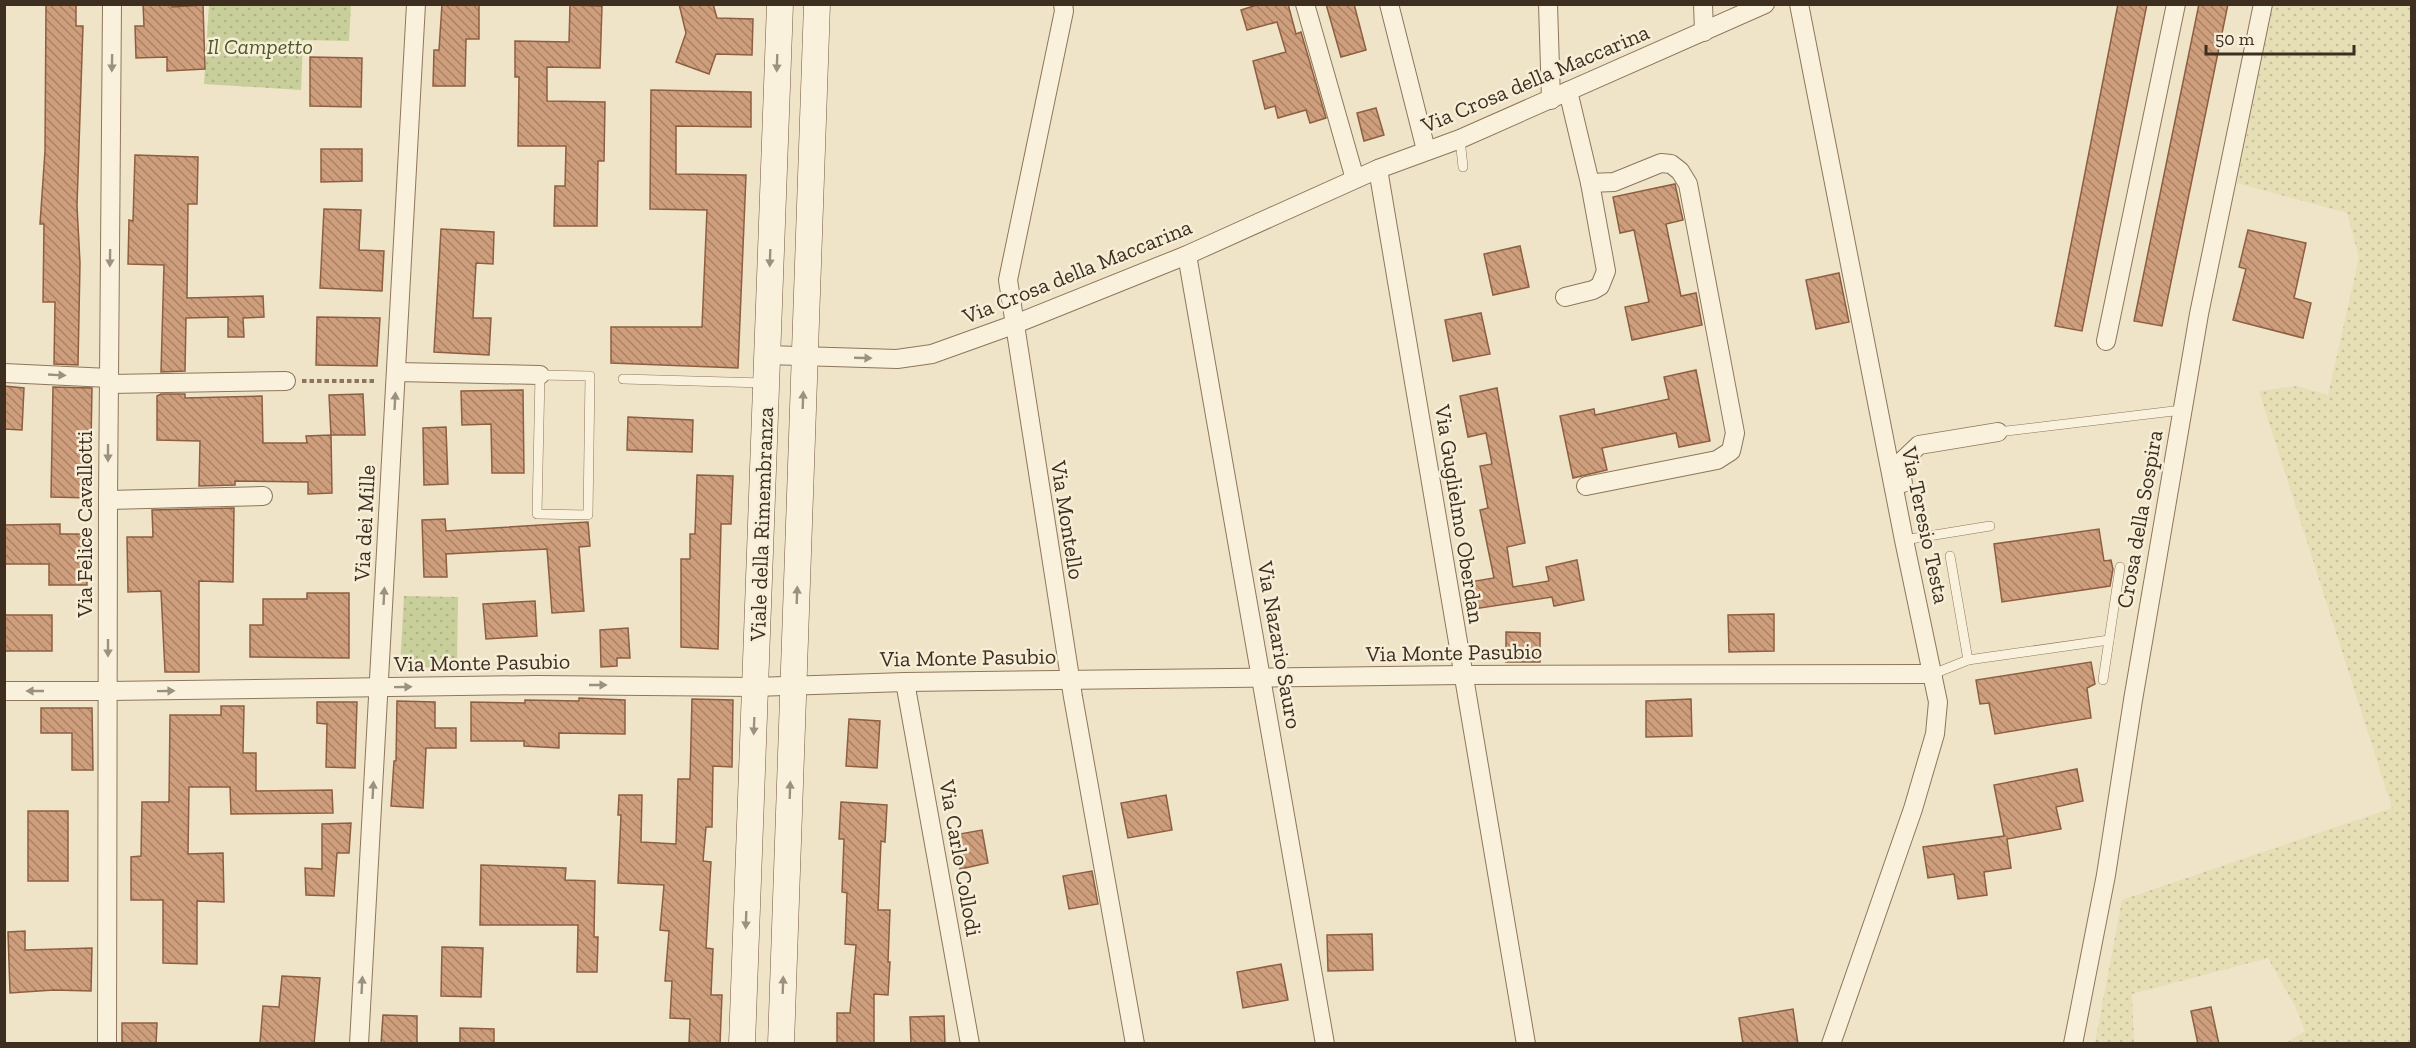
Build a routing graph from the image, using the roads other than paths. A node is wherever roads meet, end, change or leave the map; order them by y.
1 (112, 4) edge
2 (416, 4) edge
3 (780, 4) edge
4 (817, 4) edge
5 (1062, 4) edge
6 (1305, 4) edge
7 (1389, 4) edge
8 (1548, 4) edge
9 (1703, 4) edge
10 (1765, 4) edge
11 (1799, 4) edge
12 (2176, 4) edge
13 (2264, 4) edge
14 (1704, 32) junction
15 (1560, 96) junction
16 (1460, 139) junction
17 (1426, 150) junction
18 (1463, 167) dead end
19 (1377, 169) junction
20 (1355, 179) junction
21 (1590, 183) junction
22 (1187, 255) junction
23 (1565, 297) dead end
24 (1013, 325) junction
25 (2106, 341) dead end
26 (767, 355) junction
27 (805, 356) junction
28 (396, 372) junction
29 (4, 373) edge
30 (540, 375) junction
31 (623, 379) dead end
32 (109, 381) junction
33 (286, 381) road end
34 (766, 383) junction
35 (2182, 410) junction
36 (1998, 432) joint
37 (1586, 486) dead end
38 (263, 496) dead end
39 (108, 500) junction
40 (1990, 526) dead end
41 (1909, 539) junction
42 (1950, 556) dead end
43 (2120, 567) dead end
44 (2109, 640) junction
45 (1968, 660) junction
46 (1932, 674) junction
47 (1462, 675) junction
48 (1262, 678) junction
49 (1070, 680) junction
50 (2103, 680) dead end
51 (905, 682) junction
52 (793, 686) junction
53 (379, 687) junction
54 (755, 687) junction
55 (4, 691) edge
56 (108, 692) junction
57 (107, 1044) edge
58 (359, 1044) edge
59 (742, 1044) edge
60 (781, 1044) edge
61 (970, 1044) edge
62 (1135, 1044) edge
63 (1325, 1044) edge
64 (1526, 1044) edge
65 (1831, 1044) edge
66 (2073, 1044) edge

1 -> 32 street, Via Felice Cavallotti
2 - 28 street, Via dei Mille
3 -> 26 street, Viale della Rimembranza
4 - 27 street, Viale della Rimembranza
5 - 24 street, Via Montello
6 - 20 street
7 - 17 street
8 - 15 street
9 - 14 street
10 - 14 street, Via Crosa della Maccarina
11 - 41 street, Via Teresio Testa
12 - 25 street
13 - 35 street, Crosa della Sospira
14 - 15 street, Via Crosa della Maccarina
15 - 16 street, Via Crosa della Maccarina
15 - 21 street
16 - 17 street, Via Crosa della Maccarina
16 - 18 lane
17 - 19 street, Via Crosa della Maccarina
19 - 20 street, Via Crosa della Maccarina
19 - 47 street, Via Guglielmo Oberdan
20 - 22 street, Via Crosa della Maccarina
21 - 23 street
21 - 37 street
22 - 24 street, Via Crosa della Maccarina
22 - 48 street, Via Nazario Sauro
27 -> 24 street, Via Crosa della Maccarina
24 - 49 street, Via Montello
26 - 27 street, Via Crosa della Maccarina
26 - 34 street, Viale della Rimembranza
52 -> 27 street, Viale della Rimembranza
28 - 30 street
53 -> 28 street, Via dei Mille
29 -> 32 street
30 - 30 lane
31 - 34 lane
32 - 33 street
32 -> 39 street, Via Felice Cavallotti
34 - 54 street, Viale della Rimembranza
35 - 36 lane
35 - 66 street, Crosa della Sospira
36 - 41 street
38 - 39 street
39 -> 56 street, Via Felice Cavallotti
40 - 41 lane
41 - 46 street, Via Teresio Testa
42 - 45 lane
43 - 44 lane
44 - 45 lane
44 - 50 lane
45 - 46 lane
46 - 47 street, Via Monte Pasubio
46 - 65 street, Via Teresio Testa
47 - 48 street, Via Monte Pasubio
47 - 64 street, Via Guglielmo Oberdan
48 - 49 street, Via Monte Pasubio
48 - 63 street, Via Nazario Sauro
49 - 51 street, Via Monte Pasubio
49 - 62 street, Via Montello
51 - 52 street, Via Monte Pasubio
51 - 61 street, Via Carlo Collodi
52 - 54 street, Via Monte Pasubio
60 -> 52 street, Viale della Rimembranza
53 -> 54 street, Via Monte Pasubio
56 -> 53 street, Via Monte Pasubio
58 -> 53 street, Via dei Mille
54 -> 59 street, Viale della Rimembranza
56 -> 55 street, Via Monte Pasubio
56 - 57 street, Via Felice Cavallotti

